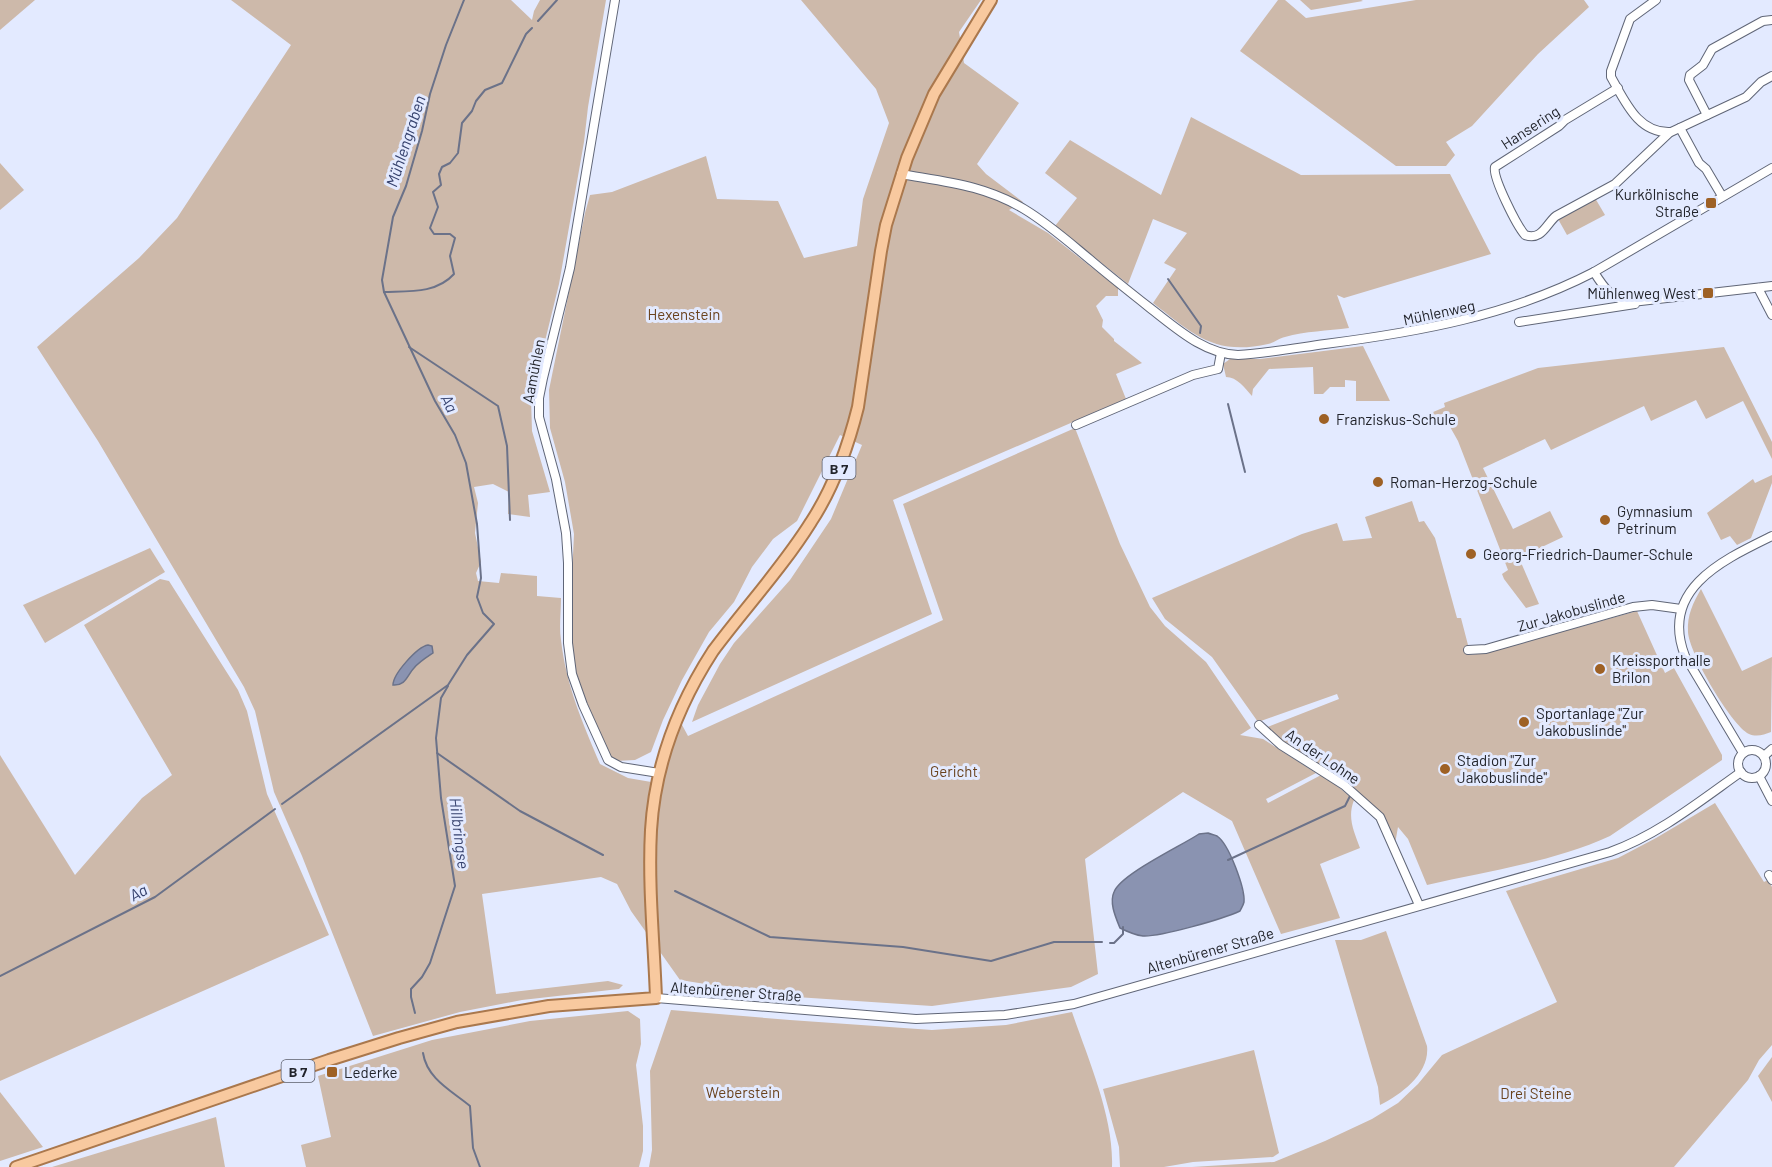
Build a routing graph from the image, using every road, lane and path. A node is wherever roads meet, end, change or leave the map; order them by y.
1 (615, 0) edge
2 (991, 0) edge
3 (1656, 0) edge
4 (1772, 20) edge
5 (1772, 76) edge
6 (1618, 88) junction
7 (1707, 115) junction
8 (1680, 128) junction
9 (1669, 133) junction
10 (1772, 168) edge
11 (902, 174) junction
12 (1722, 196) junction
13 (1594, 272) junction
14 (1767, 286) edge
15 (1643, 302) junction
16 (1772, 315) edge
17 (1519, 322) dead end
18 (1221, 353) junction
19 (1076, 425) dead end
20 (1772, 536) edge
21 (1682, 609) junction
22 (1468, 650) dead end
23 (1259, 725) dead end
24 (1772, 749) edge
25 (1743, 753) junction
26 (1764, 756) junction
27 (1741, 772) junction
28 (659, 773) junction
29 (1759, 776) junction
30 (1772, 801) edge
31 (1419, 905) junction
32 (656, 998) junction
33 (16, 1167) edge

1 - 28 street, Aamühlen
2 - 11 main road, B 7
3 - 6 street
4 - 7 street
5 - 7 street
6 - 9 street
6 - 9 street, Hansering
7 - 8 street
8 - 9 street
8 - 12 street
10 - 12 street, Mühlenweg
11 - 18 street, Mühlenweg
11 - 28 main road, B 7
12 - 13 street, Mühlenweg
13 - 15 street
13 - 18 street, Mühlenweg
14 - 15 street
14 - 16 street
15 - 17 street
18 - 19 street
20 - 21 street
21 - 22 street, Zur Jakobuslinde
21 - 25 street
23 - 31 street, An der Lohne
24 - 26 street
25 - 26 street
25 - 27 street
26 - 29 street
27 - 29 street
27 - 31 street, Altenbürener Straße
28 - 32 main road, B 7
29 - 30 street
31 - 32 street, Altenbürener Straße
32 - 33 main road, B 7

